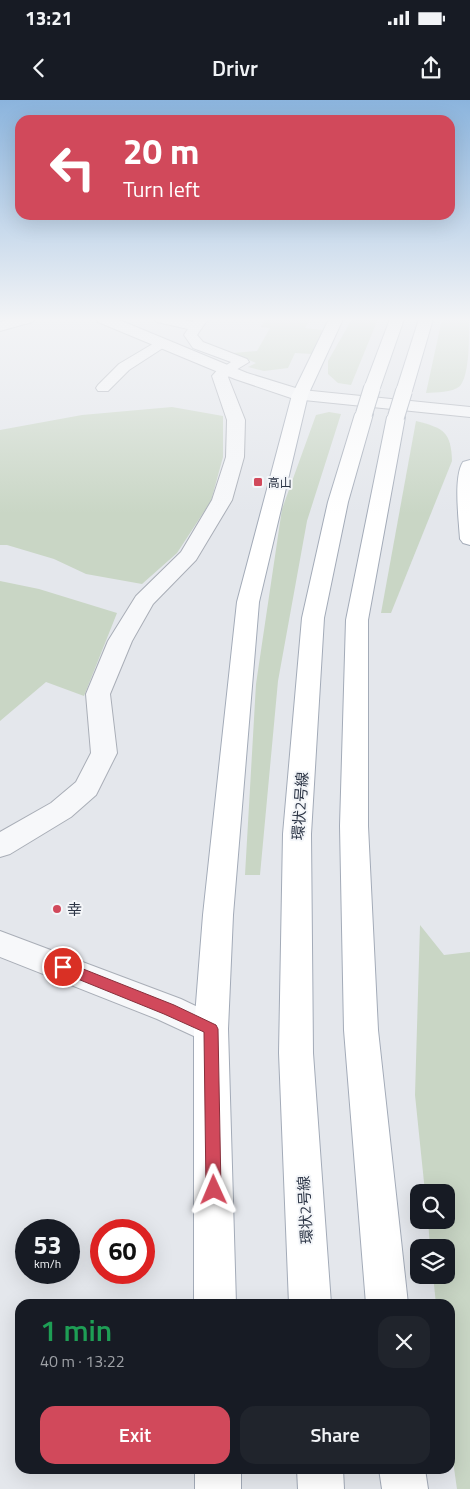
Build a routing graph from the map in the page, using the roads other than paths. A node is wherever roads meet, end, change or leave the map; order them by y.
1 (107, 384) edge
2 (223, 384) edge
3 (267, 384) edge
4 (305, 384) edge
5 (374, 384) edge
6 (406, 384) edge
7 (103, 388) dead end
8 (300, 395) junction
9 (470, 412) edge
10 (470, 466) edge
11 (470, 539) edge
12 (0, 846) edge
13 (0, 944) edge
14 (211, 1029) junction
15 (215, 1299) edge
16 (310, 1299) edge
17 (387, 1299) edge
18 (218, 1474) edge
19 (320, 1474) edge
20 (402, 1474) edge
21 (218, 1489) edge
22 (321, 1489) edge
23 (404, 1489) edge

1 - 7 lane
2 - 12 street
3 - 8 street
4 - 8 main road
5 - 16 main road, 環状2号線
6 - 17 main road
8 - 9 street
8 - 14 main road
10 - 11 main road
13 - 14 street
14 - 15 main road
18 - 21 main road
19 - 22 main road
20 - 23 main road

